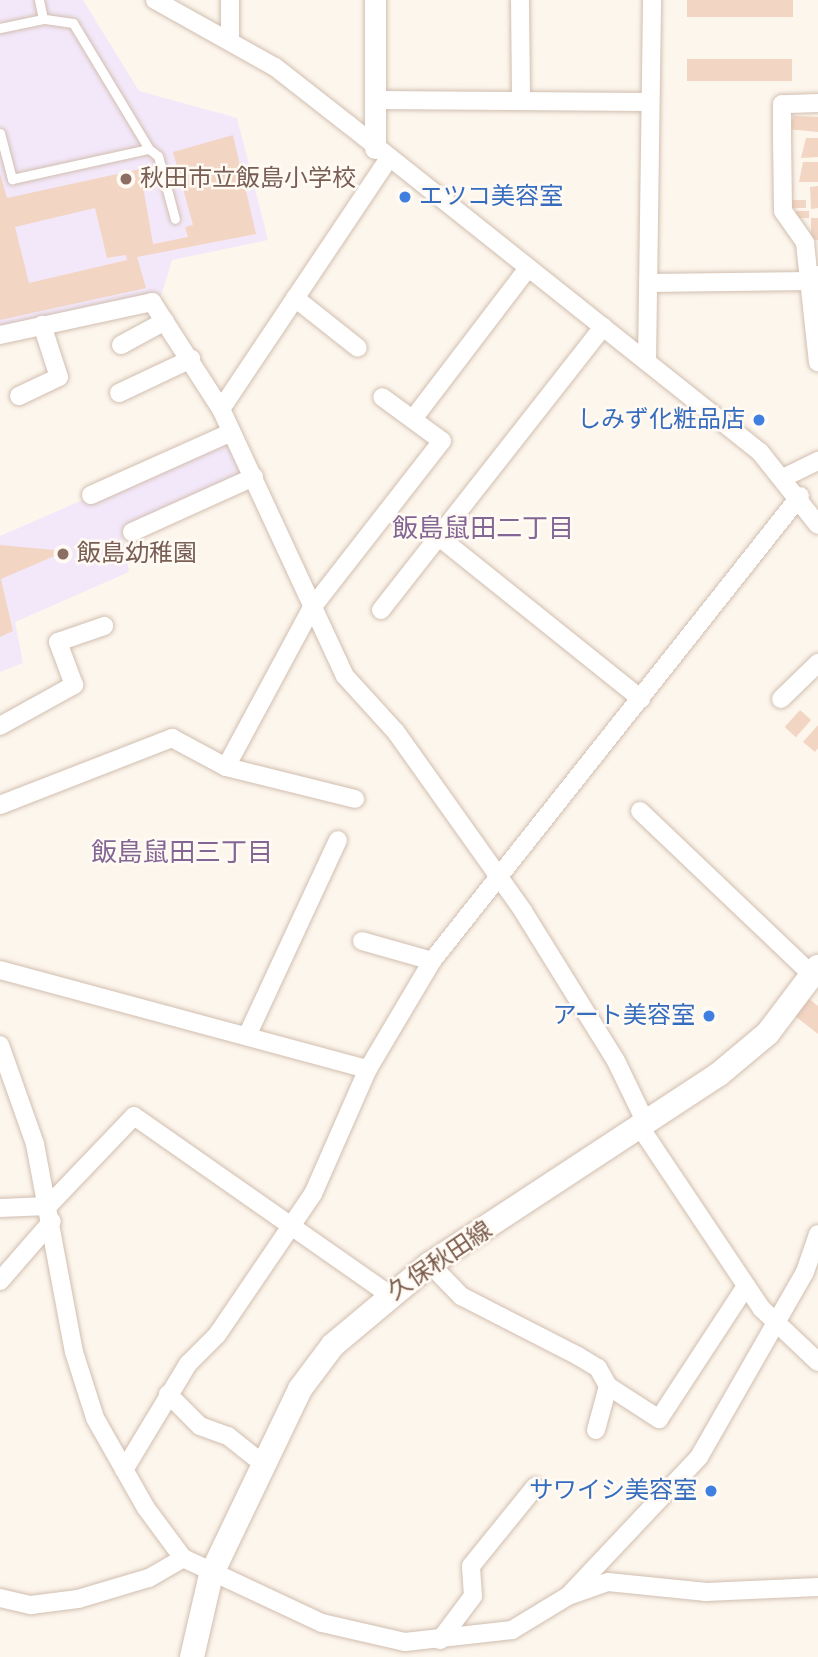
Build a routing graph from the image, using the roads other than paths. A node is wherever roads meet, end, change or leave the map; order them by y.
1 (39, 0) edge
2 (230, 0) edge
3 (375, 0) edge
4 (520, 0) edge
5 (652, 0) edge
6 (163, 2) edge
7 (43, 19) junction
8 (0, 27) edge
9 (230, 38) junction
10 (376, 100) junction
11 (521, 101) junction
12 (649, 102) junction
13 (818, 103) edge
14 (0, 133) edge
15 (149, 149) junction
16 (381, 154) junction
17 (175, 219) dead end
18 (528, 268) junction
19 (814, 278) edge
20 (650, 283) junction
21 (295, 298) junction
22 (165, 321) junction
23 (42, 325) junction
24 (816, 325) edge
25 (603, 327) junction
26 (0, 335) edge
27 (121, 345) dead end
28 (358, 348) dead end
29 (191, 359) junction
30 (648, 362) junction
31 (818, 362) edge
32 (119, 393) dead end
33 (19, 396) dead end
34 (382, 397) dead end
35 (221, 409) junction
36 (413, 419) junction
37 (232, 432) junction
38 (818, 461) edge
39 (254, 477) junction
40 (785, 477) junction
41 (91, 495) dead end
42 (800, 496) junction
43 (818, 525) edge
44 (132, 532) dead end
45 (439, 537) junction
46 (311, 609) junction
47 (381, 610) dead end
48 (104, 626) dead end
49 (815, 674) edge
50 (641, 699) junction
51 (781, 699) dead end
52 (0, 726) edge
53 (226, 767) junction
54 (355, 799) dead end
55 (0, 805) edge
56 (640, 811) dead end
57 (338, 840) dead end
58 (498, 874) junction
59 (362, 941) dead end
60 (432, 961) junction
61 (0, 970) edge
62 (815, 972) edge
63 (247, 1036) junction
64 (0, 1045) edge
65 (368, 1069) junction
66 (643, 1125) junction
67 (0, 1208) edge
68 (50, 1214) junction
69 (292, 1225) junction
70 (818, 1234) edge
71 (430, 1264) junction
72 (812, 1275) edge
73 (0, 1281) edge
74 (746, 1286) junction
75 (390, 1295) junction
76 (774, 1319) junction
77 (818, 1362) edge
78 (608, 1386) junction
79 (168, 1394) junction
80 (596, 1430) dead end
81 (262, 1463) junction
82 (124, 1470) junction
83 (535, 1487) dead end
84 (183, 1558) junction
85 (211, 1575) junction
86 (818, 1587) edge
87 (568, 1596) junction
88 (0, 1598) edge
89 (440, 1640) junction
90 (410, 1649) edge
91 (192, 1657) edge

1 - 7 lane
2 - 9 street
3 - 10 street
4 - 11 street
5 - 12 street
6 - 9 street
7 - 8 lane
7 - 15 lane
9 - 16 street
10 - 11 street
10 - 16 street
11 - 12 street
12 - 20 street
13 - 19 street
14 - 15 lane
15 - 17 lane
16 - 18 street
16 - 21 street
18 - 25 street
18 - 36 street
19 - 20 street
19 - 24 street
20 - 30 street
21 - 28 street
21 - 35 street
22 - 23 street
22 - 27 street
22 - 29 street
23 - 26 street
23 - 33 street
24 - 31 street
25 - 30 street
25 - 45 street
29 - 32 street
29 - 35 street
30 - 40 street
34 - 36 street
35 - 37 street
36 - 46 street
37 - 39 street
37 - 41 street
38 - 40 street
39 - 44 street
39 - 46 street
40 - 42 street
42 - 43 street
42 - 50 street
45 - 47 street
45 - 50 street
46 - 53 street
46 - 58 street
48 - 52 street
49 - 51 street
50 - 58 street
53 - 54 street
53 - 55 street
56 - 62 street
57 - 63 street
58 - 60 street
58 - 66 street
59 - 60 street
60 - 65 street
61 - 63 street
62 - 66 main road, 久保秋田線
63 - 65 street
64 - 68 street
65 - 69 street
66 - 71 main road, 久保秋田線
66 - 74 street
67 - 68 street
68 - 69 street
68 - 73 street
68 - 82 street
69 - 75 street
69 - 79 street
70 - 72 street
71 - 75 main road, 久保秋田線
71 - 78 street
72 - 76 street
74 - 76 street
74 - 78 street
75 - 81 main road, 久保秋田線
76 - 77 street
76 - 87 street
78 - 80 street
79 - 81 street
79 - 82 street
81 - 85 main road, 久保秋田線
82 - 84 street
83 - 89 street
84 - 85 street
84 - 88 street
85 - 90 street
85 - 91 main road, 久保秋田線
86 - 87 street
87 - 89 street
89 - 90 street

